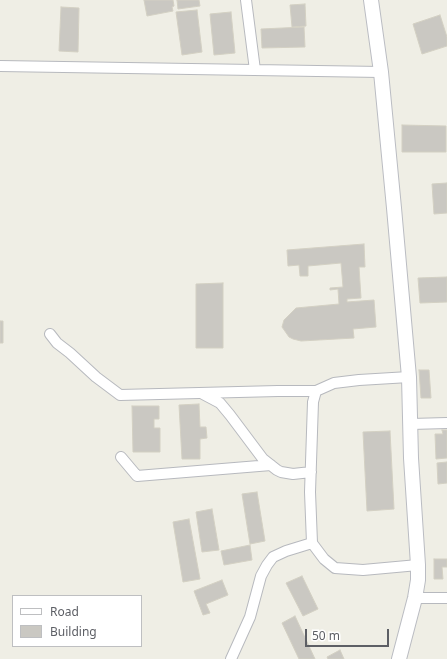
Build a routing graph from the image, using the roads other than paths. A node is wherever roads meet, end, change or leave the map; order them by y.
1 (246, 0) edge
2 (371, 0) edge
3 (0, 66) edge
4 (255, 70) junction
5 (381, 72) junction
6 (50, 334) dead end
7 (409, 377) junction
8 (316, 391) junction
9 (201, 394) junction
10 (447, 423) edge
11 (411, 424) junction
12 (120, 457) dead end
13 (271, 465) junction
14 (311, 472) junction
15 (312, 542) junction
16 (418, 565) junction
17 (415, 598) junction
18 (447, 598) edge
19 (231, 659) edge
20 (399, 659) edge

1 - 4 street
2 - 5 main road
3 - 4 street
4 - 5 street
5 - 7 main road
6 - 9 street
7 - 8 street
7 - 11 main road
8 - 9 street
8 - 14 street
9 - 13 street
10 - 11 street
11 - 16 main road
12 - 13 street
13 - 14 street
14 - 15 street
15 - 16 street
15 - 19 street
16 - 17 main road
17 - 18 street
17 - 20 main road

